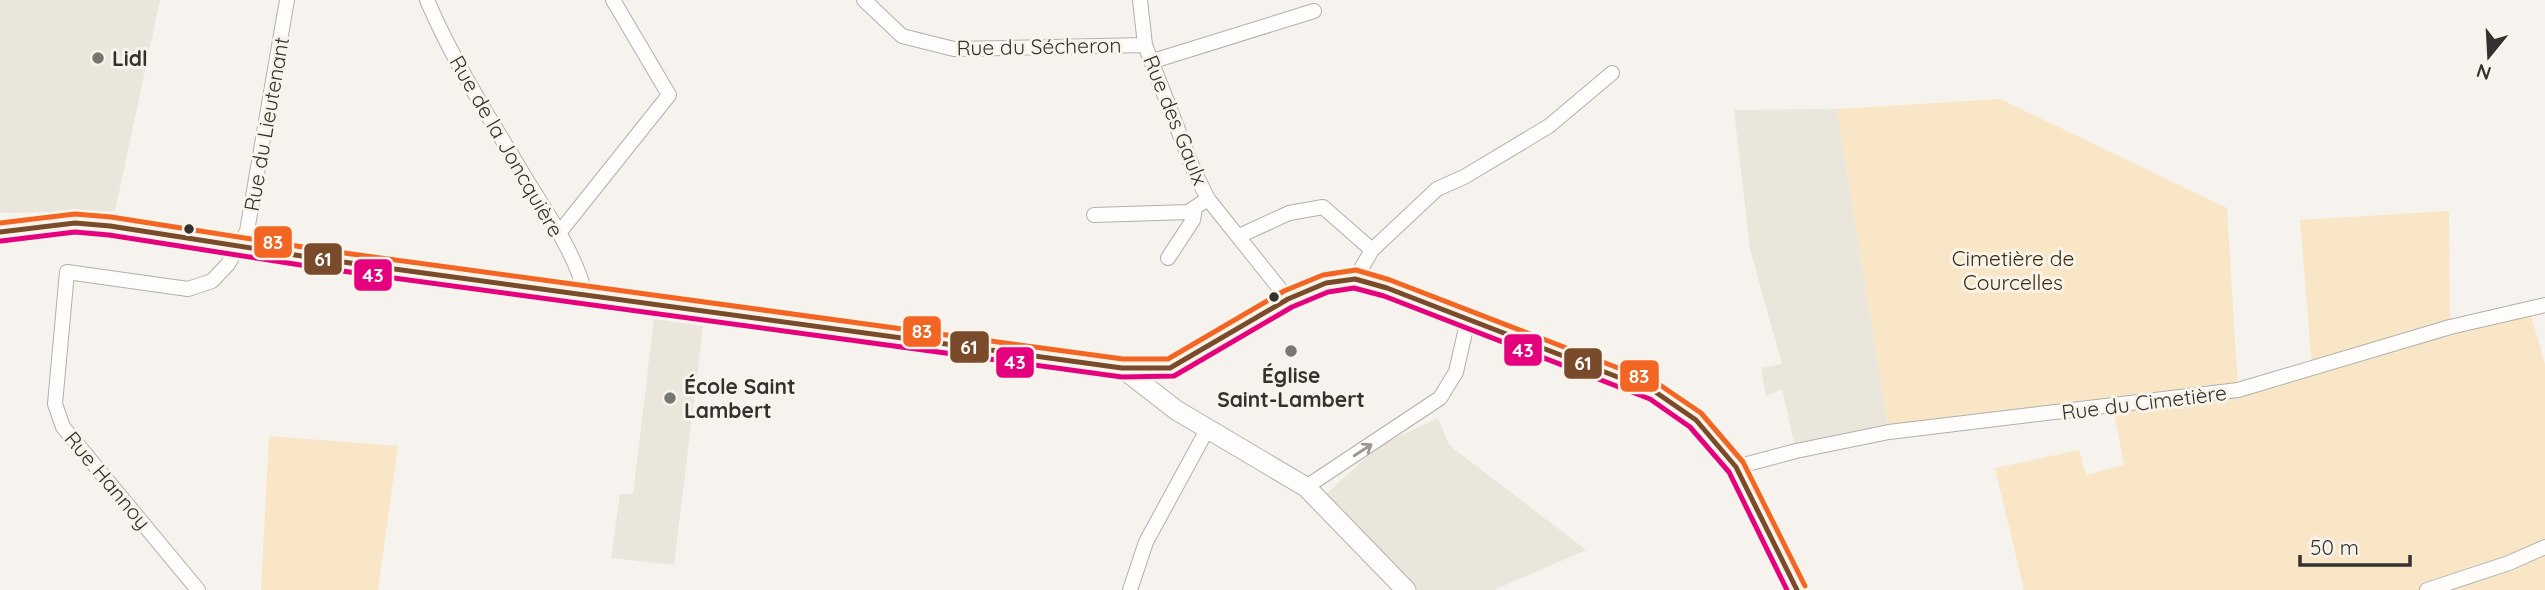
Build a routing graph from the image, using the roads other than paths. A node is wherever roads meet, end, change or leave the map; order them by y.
1 (287, 0) edge
2 (427, 0) edge
3 (613, 0) edge
4 (864, 0) edge
5 (1140, 0) edge
6 (1314, 11) dead end
7 (1145, 45) junction
8 (1153, 61) junction
9 (1612, 73) dead end
10 (1208, 199) junction
11 (1195, 208) junction
12 (1094, 215) dead end
13 (0, 232) edge
14 (559, 233) junction
15 (1239, 236) junction
16 (239, 246) junction
17 (1372, 250) junction
18 (1168, 257) dead end
19 (67, 272) joint
20 (1355, 279) junction
21 (584, 293) junction
22 (1288, 299) junction
23 (2545, 304) edge
24 (1468, 319) junction
25 (1122, 368) junction
26 (1208, 428) junction
27 (1736, 467) junction
28 (1306, 488) junction
29 (2545, 547) edge
30 (198, 590) edge
31 (1130, 590) edge
32 (1406, 590) edge
33 (1797, 590) edge
34 (2427, 590) edge

1 - 16 street, Rue du Lieutenant
2 - 14 street, Rue de la Joncquière
3 - 14 street
4 - 7 street, Rue du Sécheron
5 - 7 street, Rue des Gaulx
6 - 8 street
7 - 8 street, Rue des Gaulx
8 - 10 street, Rue des Gaulx
9 - 17 street
10 - 11 street, Rue des Gaulx
10 - 15 street, Rue des Gaulx
11 - 12 street, Rue des Gaulx
11 - 18 street, Rue des Gaulx
13 - 16 main road
14 - 21 street, Rue de la Joncquière
15 - 17 street
15 - 22 street, Rue des Gaulx
16 - 19 street, Rue du Lieutenant
16 - 21 main road
17 - 20 street
19 - 30 street, Rue Hannoy
20 - 22 main road
20 - 24 main road
21 - 25 main road
22 - 25 main road
23 - 27 street, Rue du Cimetière
24 - 27 main road
28 -> 24 street
25 - 26 main road
26 - 28 main road
26 - 31 street
27 - 33 main road
28 - 32 main road
29 - 34 street

